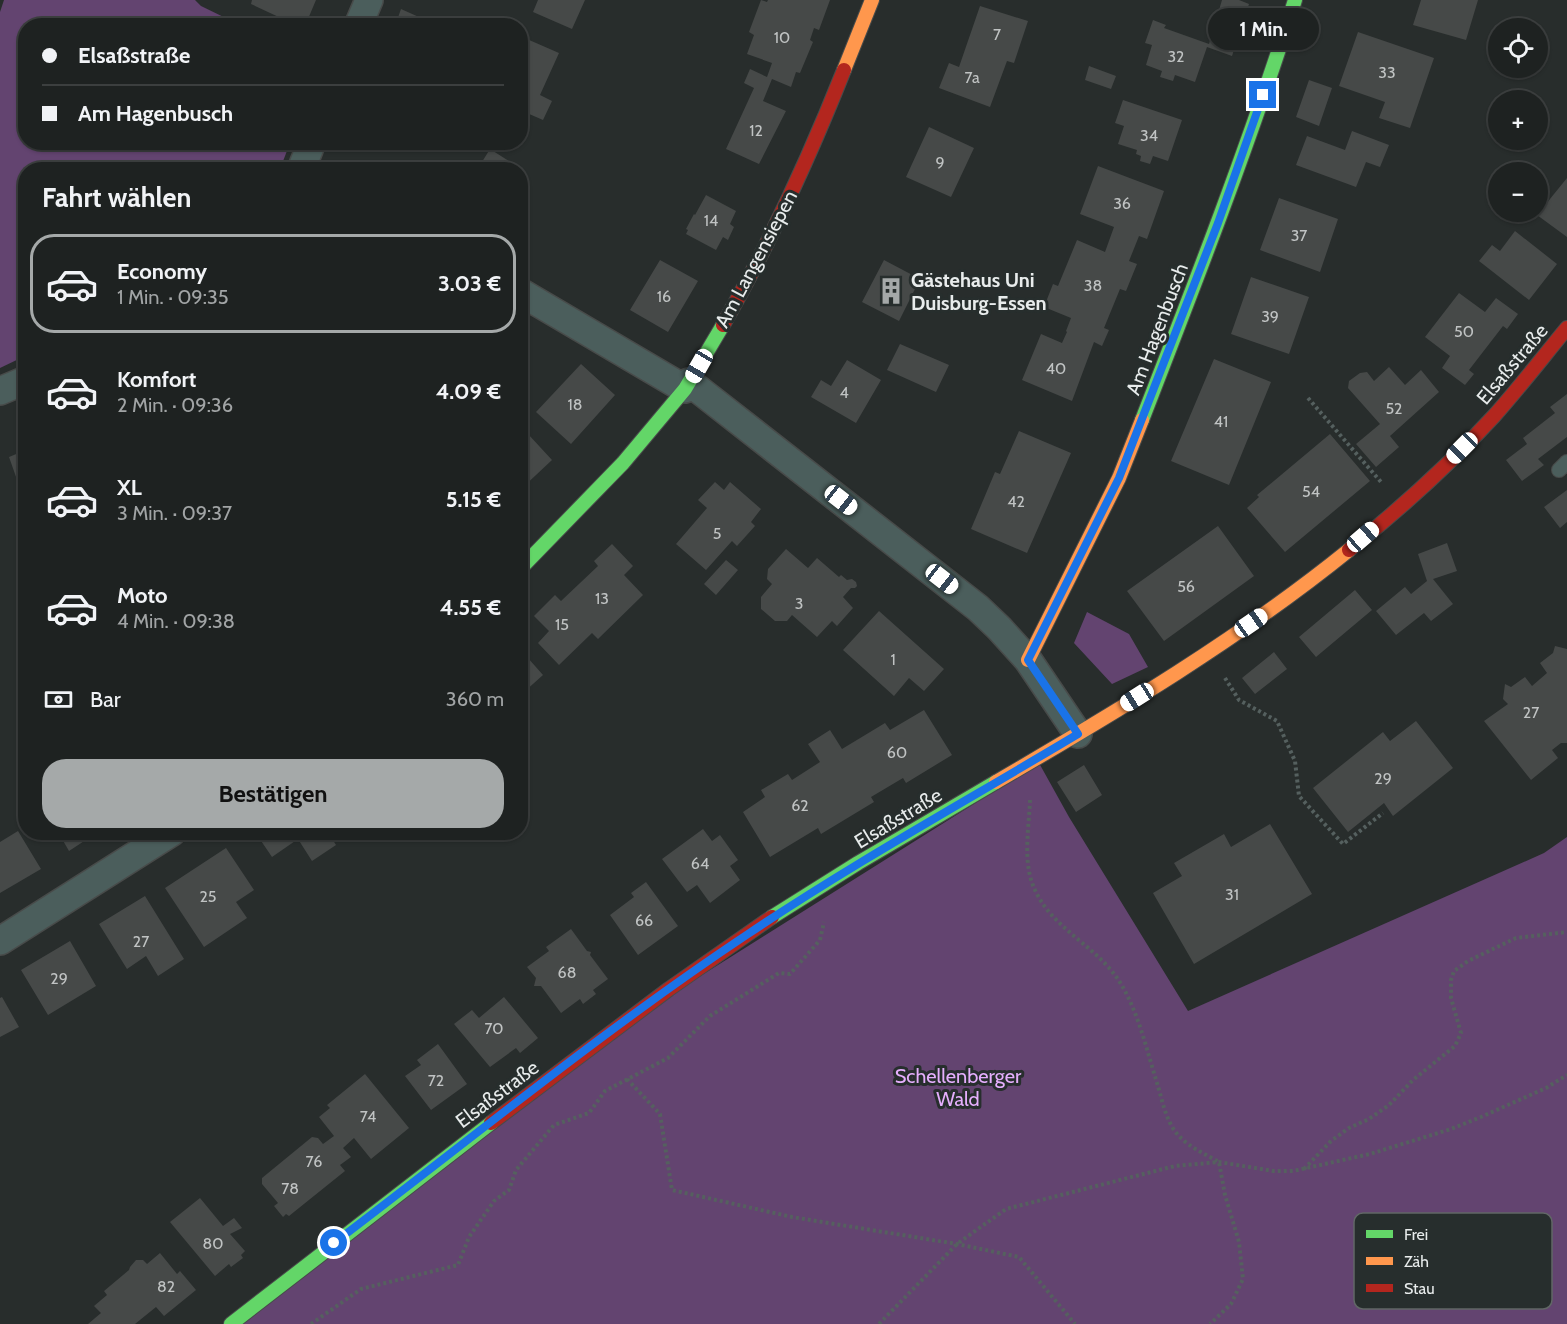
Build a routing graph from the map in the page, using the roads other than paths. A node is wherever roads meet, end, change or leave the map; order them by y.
1 (369, 0) edge
2 (872, 0) edge
3 (1295, 0) edge
4 (361, 18) edge
5 (528, 297) edge
6 (1567, 328) edge
7 (18, 383) edge
8 (687, 386) junction
9 (0, 391) edge
10 (528, 561) edge
11 (1028, 660) junction
12 (1078, 734) junction
13 (159, 840) edge
14 (0, 940) edge
15 (231, 1324) edge

1 - 4 street
2 - 8 street, Am Langensiepen
3 - 11 street, Am Hagenbusch
5 - 8 street
6 - 12 street, Elsaßstraße
7 - 9 street
8 - 10 street, Am Langensiepen
8 - 11 street
11 - 12 street
12 - 15 street, Elsaßstraße
13 - 14 street

